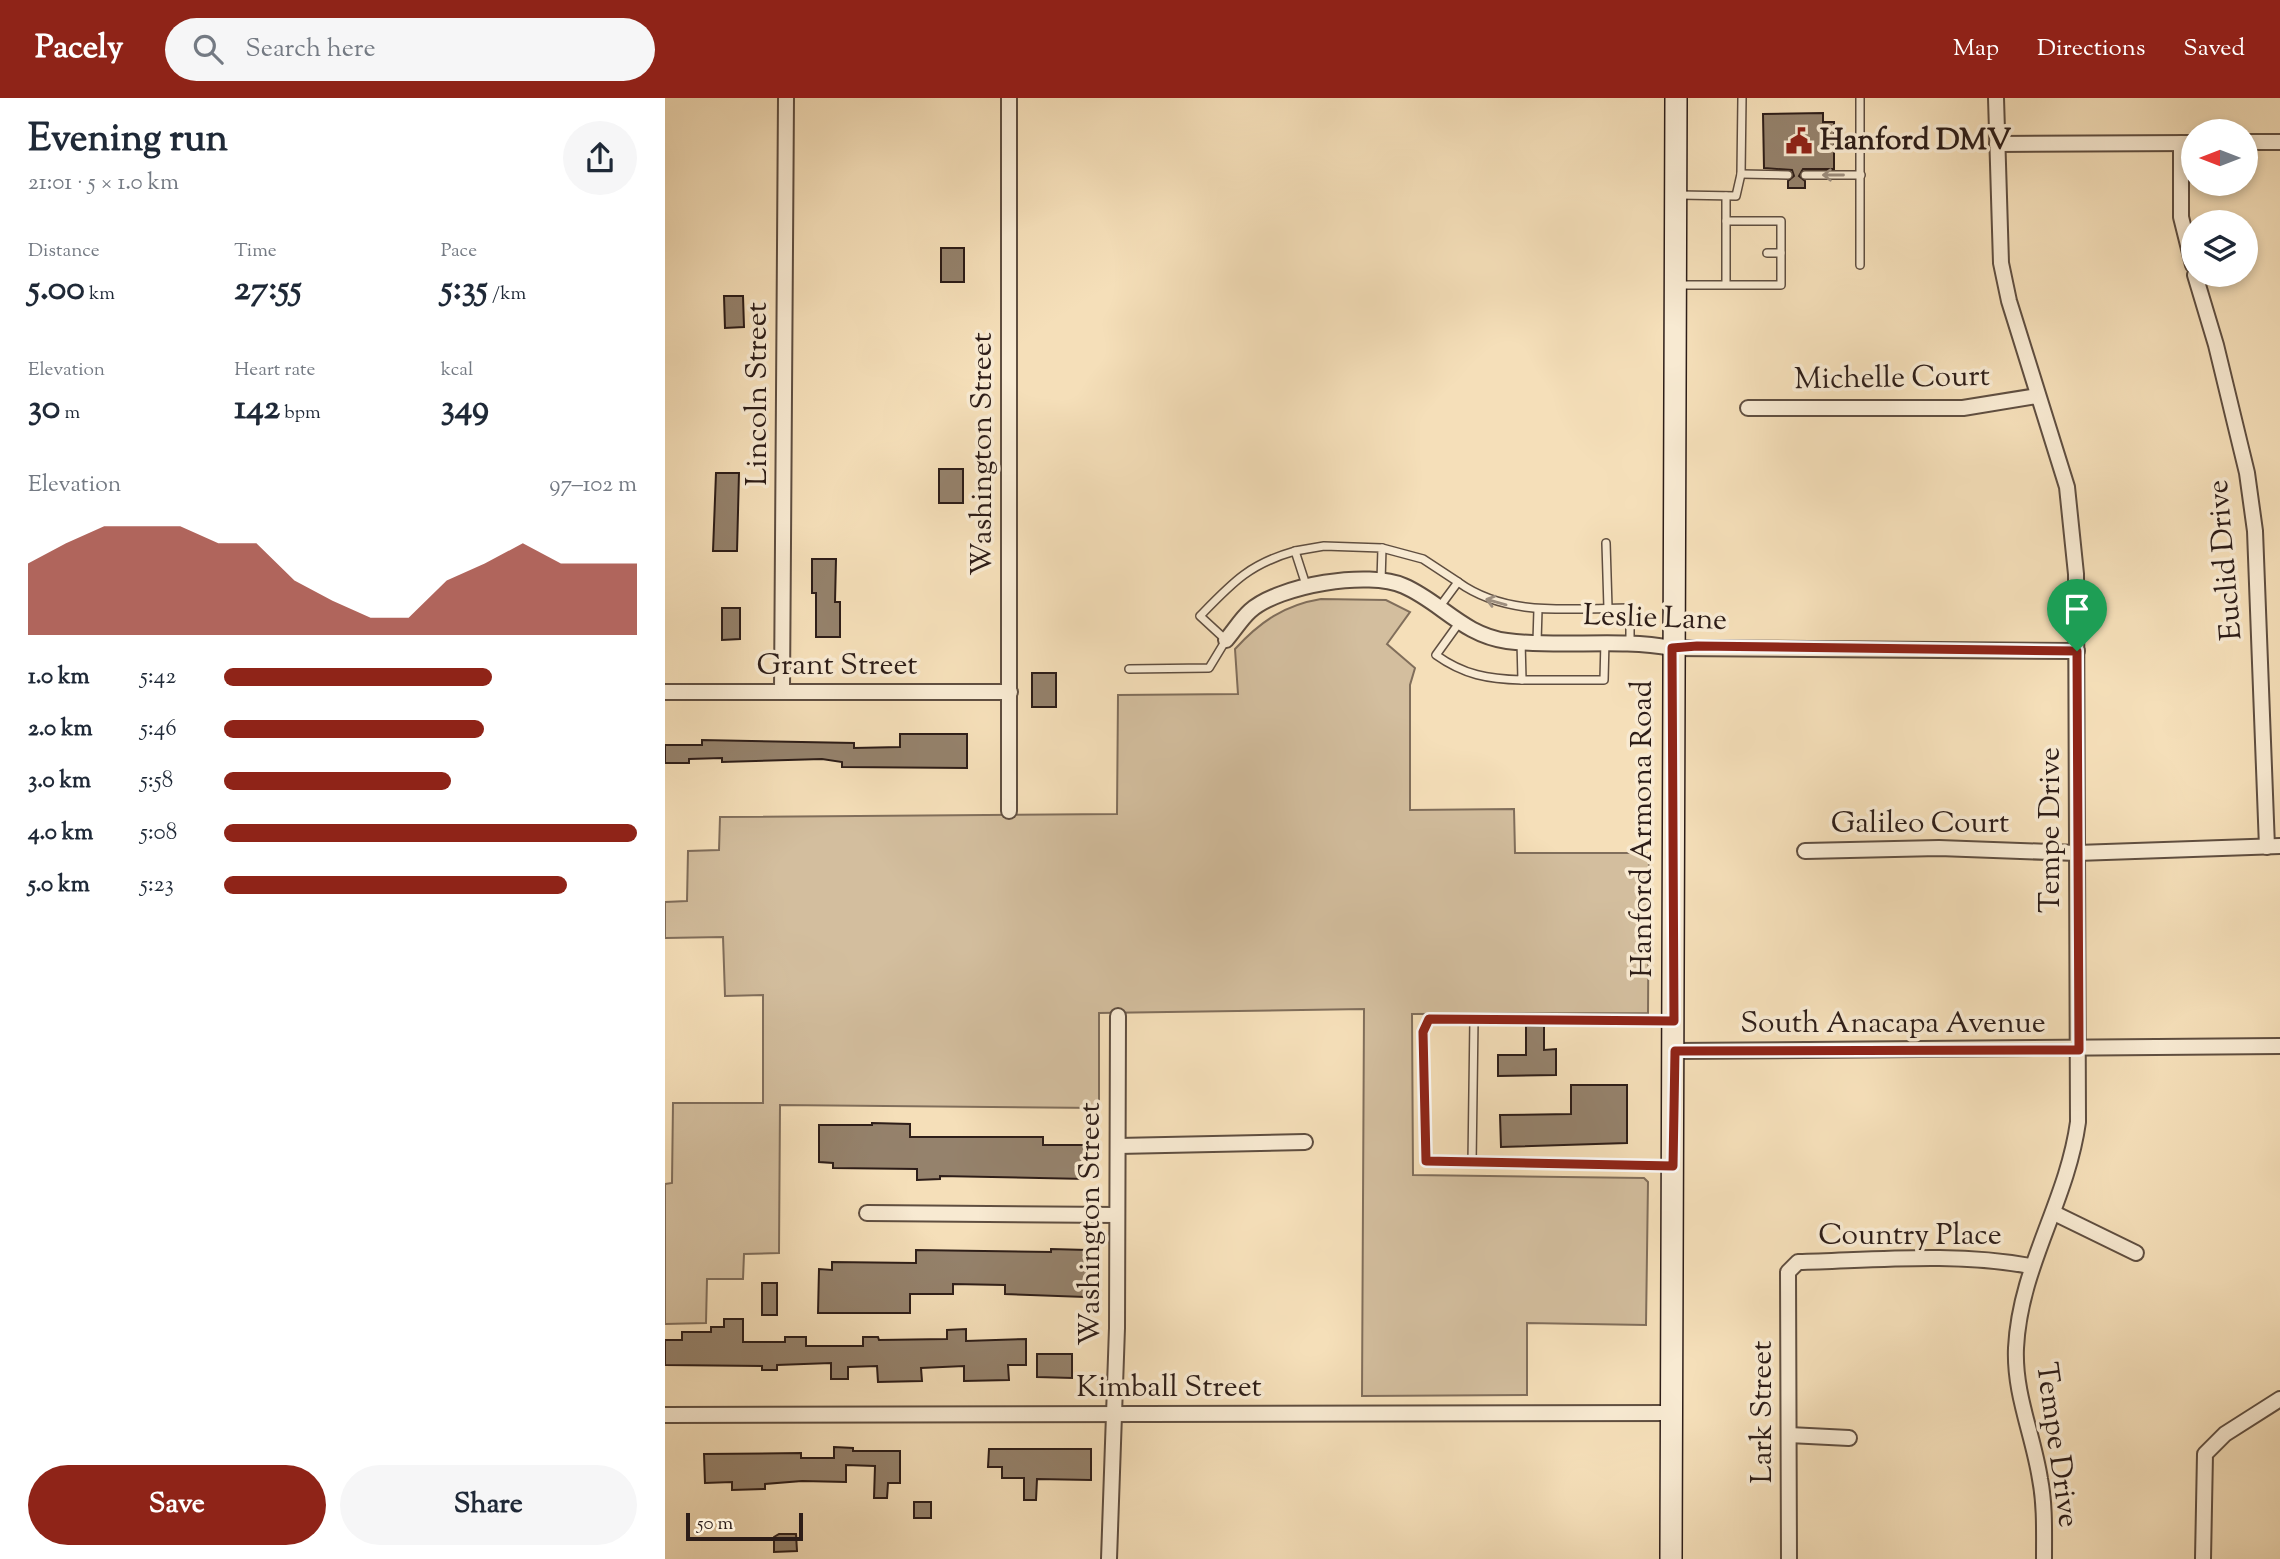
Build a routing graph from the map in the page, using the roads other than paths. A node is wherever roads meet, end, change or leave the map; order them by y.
1 (786, 98) edge
2 (1009, 98) edge
3 (1676, 98) edge
4 (1742, 98) edge
5 (1860, 98) edge
6 (1996, 98) edge
7 (2258, 142) edge
8 (2280, 142) edge
9 (2181, 143) edge
10 (1997, 144) junction
11 (1741, 174) junction
12 (1788, 175) dead end
13 (1805, 175) dead end
14 (1861, 175) junction
15 (1676, 195) junction
16 (1726, 196) junction
17 (1726, 221) junction
18 (1767, 254) dead end
19 (1781, 254) junction
20 (1860, 265) dead end
21 (1675, 285) junction
22 (1726, 285) junction
23 (2199, 287) edge
24 (2037, 396) junction
25 (1748, 408) dead end
26 (1606, 543) dead end
27 (1382, 548) junction
28 (1295, 551) junction
29 (1381, 581) junction
30 (1458, 582) junction
31 (1306, 585) junction
32 (1608, 608) junction
33 (1438, 609) junction
34 (1538, 609) junction
35 (1458, 623) junction
36 (1226, 640) junction
37 (1521, 641) junction
38 (1605, 641) junction
39 (1537, 642) junction
40 (1630, 643) junction
41 (1672, 648) junction
42 (2077, 651) junction
43 (1129, 669) dead end
44 (1522, 680) junction
45 (782, 691) junction
46 (665, 692) edge
47 (1010, 692) junction
48 (1009, 811) dead end
49 (2274, 847) edge
50 (1805, 851) dead end
51 (2077, 853) junction
52 (1118, 1016) dead end
53 (1473, 1019) junction
54 (1674, 1021) junction
55 (2280, 1046) edge
56 (2079, 1050) junction
57 (1675, 1051) junction
58 (1305, 1142) dead end
59 (1118, 1146) junction
60 (1472, 1163) junction
61 (1673, 1166) junction
62 (867, 1213) dead end
63 (2054, 1213) junction
64 (1117, 1215) junction
65 (2136, 1253) dead end
66 (1791, 1266) joint
67 (2031, 1266) junction
68 (2280, 1399) edge
69 (1673, 1413) junction
70 (1112, 1414) junction
71 (665, 1415) edge
72 (1789, 1435) junction
73 (1850, 1438) dead end
74 (1109, 1559) edge
75 (1671, 1559) edge
76 (1789, 1559) edge
77 (2044, 1559) edge
78 (2203, 1559) edge

1 - 45 street, Lincoln Street
2 - 47 street, Washington Street
3 - 15 main road, Hanford Armona Road
4 - 11 lane
5 - 14 lane
6 - 10 street, Tempe Drive
7 - 8 street
9 - 10 street
10 - 24 street, Tempe Drive
11 - 12 lane
11 - 16 lane
14 -> 13 lane
14 - 20 lane
15 - 16 lane
15 - 21 main road, Hanford Armona Road
16 - 17 lane
17 - 19 lane
17 - 22 lane
18 - 19 lane
19 - 22 lane
21 - 22 lane
21 - 41 main road, Hanford Armona Road
23 - 49 street, Euclid Drive
24 - 25 street, Michelle Court
24 - 42 street, Tempe Drive
26 - 32 lane
27 - 28 lane
27 - 29 lane
27 - 30 lane
28 - 31 lane
28 - 36 lane
29 - 31 street, Leslie Lane
29 - 33 street, Leslie Lane
30 - 33 lane
34 -> 30 lane
31 - 36 street, Leslie Lane
32 - 34 lane
32 - 40 lane
33 - 35 street, Leslie Lane
34 - 39 lane
35 - 37 street, Leslie Lane
35 - 44 lane
36 - 43 lane
37 - 39 street, Leslie Lane
37 - 44 lane
38 - 39 street, Leslie Lane
38 - 40 street, Leslie Lane
38 - 44 lane
40 - 41 street, Leslie Lane
41 - 42 street, Leslie Lane
41 - 54 main road, Hanford Armona Road
42 - 51 street, Tempe Drive
45 - 46 street, Grant Street
45 - 47 street, Grant Street
47 - 48 street, Washington Street
49 - 51 street, Galileo Court
50 - 51 street, Galileo Court
51 - 56 street, Tempe Drive
52 - 59 street, Washington Street
53 - 54 lane
53 - 60 lane
53 - 60 lane
54 - 57 main road, Hanford Armona Road
55 - 56 street, South Anacapa Avenue
56 - 57 street, South Anacapa Avenue
56 - 63 street, Tempe Drive
57 - 61 main road, Hanford Armona Road
58 - 59 street
59 - 64 street, Washington Street
60 - 61 lane
61 - 69 main road, Hanford Armona Road
62 - 64 street
63 - 65 street
63 - 67 street, Tempe Drive
64 - 70 street, Washington Street
66 - 67 street, Country Place
66 - 72 street, Lark Street
67 - 77 street, Tempe Drive
68 - 78 street
69 - 70 street, Kimball Street
69 - 75 main road, Hanford Armona Road
70 - 71 street, Kimball Street
70 - 74 street, Washington Street
72 - 73 street
72 - 76 street, Lark Street

